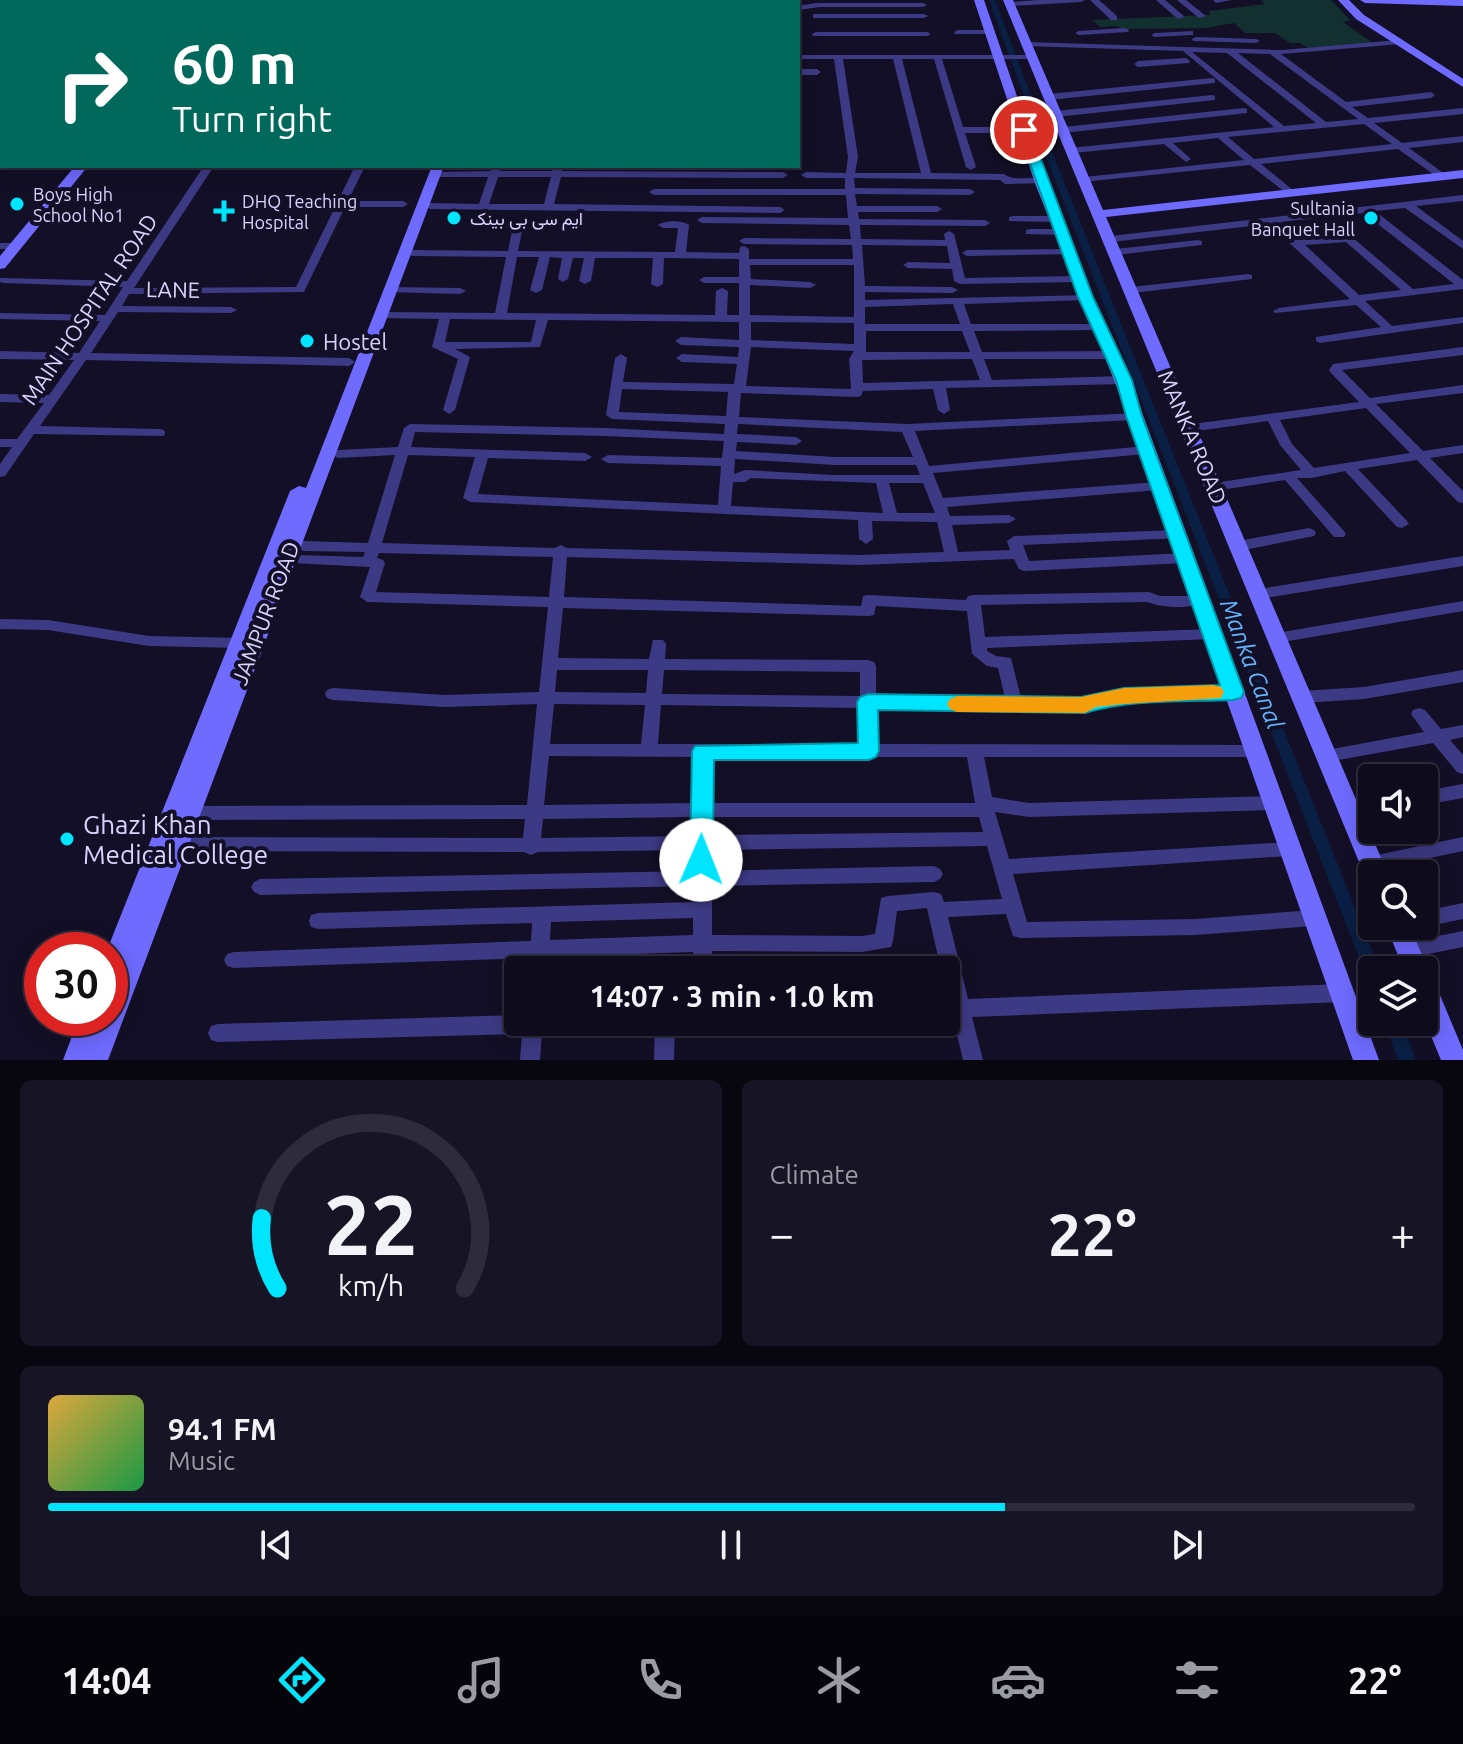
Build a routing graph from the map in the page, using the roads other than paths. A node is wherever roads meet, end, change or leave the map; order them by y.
1 (979, 0) edge
2 (1094, 0) edge
3 (1160, 0) edge
4 (1181, 0) edge
5 (1228, 0) edge
6 (1343, 0) edge
7 (1365, 0) edge
8 (1216, 1) edge
9 (863, 2) edge
10 (922, 2) edge
11 (1009, 2) edge
12 (1077, 2) edge
13 (1463, 3) edge
14 (816, 7) edge
15 (924, 16) junction
16 (1202, 16) dead end
17 (1181, 17) dead end
18 (1114, 18) dead end
19 (1219, 28) dead end
20 (1114, 30) junction
21 (1125, 30) dead end
22 (958, 32) dead end
23 (989, 32) junction
24 (1079, 33) dead end
25 (816, 34) junction
26 (927, 34) junction
27 (1191, 34) junction
28 (1256, 41) dead end
29 (1398, 42) junction
30 (1229, 45) junction
31 (1205, 46) junction
32 (1135, 49) junction
33 (1172, 49) junction
34 (1271, 52) junction
35 (1025, 53) junction
36 (1186, 56) junction
37 (800, 57) edge
38 (817, 57) junction
39 (838, 57) junction
40 (897, 57) junction
41 (934, 57) junction
42 (1002, 58) junction
43 (1168, 63) junction
44 (1138, 64) dead end
45 (800, 72) edge
46 (817, 72) dead end
47 (1212, 81) dead end
48 (1193, 83) junction
49 (1463, 84) edge
50 (1317, 86) junction
51 (1304, 87) dead end
52 (1291, 88) dead end
53 (1278, 89) junction
54 (1431, 95) dead end
55 (1049, 97) junction
56 (1212, 98) dead end
57 (1342, 105) junction
58 (1244, 111) dead end
59 (1463, 111) edge
60 (1056, 114) junction
61 (1364, 121) junction
62 (1324, 125) junction
63 (1282, 129) junction
64 (960, 130) junction
65 (1024, 130) junction
66 (1063, 130) junction
67 (1220, 135) junction
68 (1463, 139) edge
69 (1166, 141) junction
70 (1400, 146) junction
71 (1073, 150) junction
72 (1186, 159) dead end
73 (1252, 162) junction
74 (971, 167) dead end
75 (65, 168) edge
76 (80, 168) edge
77 (208, 168) edge
78 (359, 168) edge
79 (436, 169) edge
80 (496, 170) edge
81 (558, 170) edge
82 (663, 171) edge
83 (783, 175) dead end
84 (806, 175) dead end
85 (850, 176) junction
86 (927, 176) junction
87 (1457, 176) edge
88 (1085, 180) junction
89 (1043, 181) junction
90 (654, 192) dead end
91 (744, 192) junction
92 (851, 192) junction
93 (970, 192) dead end
94 (1290, 193) junction
95 (1461, 200) edge
96 (343, 204) junction
97 (403, 204) dead end
98 (1408, 205) junction
99 (430, 206) dead end
100 (483, 206) junction
101 (548, 207) junction
102 (854, 209) junction
103 (896, 209) junction
104 (937, 209) dead end
105 (780, 210) dead end
106 (1367, 210) junction
107 (1100, 214) junction
108 (744, 216) junction
109 (1013, 219) dead end
110 (702, 220) dead end
111 (856, 221) junction
112 (1272, 221) junction
113 (898, 222) junction
114 (947, 222) junction
115 (985, 223) dead end
116 (663, 225) dead end
117 (1059, 226) junction
118 (517, 231) dead end
119 (1030, 232) dead end
120 (744, 241) junction
121 (555, 242) dead end
122 (857, 242) junction
123 (951, 243) junction
124 (1198, 243) dead end
125 (1296, 243) junction
126 (1113, 245) junction
127 (0, 246) edge
128 (15, 246) junction
129 (1463, 246) edge
130 (1069, 252) junction
131 (412, 253) dead end
132 (967, 253) dead end
133 (512, 255) junction
134 (549, 256) junction
135 (568, 256) junction
136 (590, 256) junction
137 (659, 256) junction
138 (680, 256) junction
139 (745, 259) junction
140 (859, 262) junction
141 (0, 265) edge
142 (908, 265) dead end
143 (956, 266) junction
144 (1248, 277) dead end
145 (563, 279) dead end
146 (1079, 279) junction
147 (4, 280) dead end
148 (704, 280) dead end
149 (585, 281) dead end
150 (746, 281) junction
151 (657, 284) dead end
152 (810, 285) dead end
153 (1463, 285) edge
154 (128, 288) junction
155 (858, 289) junction
156 (390, 290) junction
157 (536, 290) dead end
158 (1132, 290) junction
159 (186, 291) junction
160 (460, 291) dead end
161 (722, 291) dead end
162 (1411, 293) junction
163 (955, 295) junction
164 (1086, 297) junction
165 (1358, 300) junction
166 (858, 304) junction
167 (174, 309) junction
168 (231, 310) dead end
169 (1279, 311) dead end
170 (111, 313) junction
171 (380, 315) junction
172 (0, 316) edge
173 (445, 316) junction
174 (500, 317) junction
175 (543, 317) junction
176 (721, 317) junction
177 (578, 318) junction
178 (746, 318) junction
179 (1463, 320) edge
180 (858, 324) junction
181 (1099, 327) junction
182 (967, 328) junction
183 (1390, 330) junction
184 (575, 334) dead end
185 (1320, 339) dead end
186 (681, 341) dead end
187 (745, 344) junction
188 (438, 346) junction
189 (859, 352) junction
190 (0, 355) edge
191 (1112, 355) junction
192 (1460, 355) edge
193 (83, 356) junction
194 (978, 357) junction
195 (621, 358) dead end
196 (682, 358) dead end
197 (743, 361) junction
198 (349, 362) junction
199 (1124, 380) junction
200 (618, 385) junction
201 (988, 385) junction
202 (939, 386) junction
203 (856, 387) junction
204 (737, 388) junction
205 (1463, 389) edge
206 (0, 398) edge
207 (53, 399) junction
208 (1368, 403) junction
209 (449, 410) dead end
210 (944, 410) dead end
211 (1134, 416) junction
212 (1272, 417) junction
213 (907, 428) junction
214 (1190, 428) junction
215 (30, 430) junction
216 (731, 430) junction
217 (159, 433) dead end
218 (796, 441) dead end
219 (0, 443) edge
220 (20, 443) junction
221 (1463, 449) edge
222 (1146, 450) junction
223 (401, 451) junction
224 (338, 454) dead end
225 (482, 454) junction
226 (1420, 456) junction
227 (585, 457) dead end
228 (608, 459) dead end
229 (728, 459) junction
230 (1350, 468) junction
231 (926, 470) junction
232 (0, 473) edge
233 (1312, 474) junction
234 (1289, 477) junction
235 (727, 478) junction
236 (882, 480) junction
237 (1159, 486) junction
238 (1214, 487) junction
239 (1461, 493) edge
240 (724, 508) junction
241 (942, 514) junction
242 (865, 516) junction
243 (891, 517) junction
244 (1009, 519) dead end
245 (1402, 524) dead end
246 (1309, 533) dead end
247 (1339, 534) dead end
248 (1177, 535) junction
249 (866, 539) dead end
250 (1239, 546) junction
251 (561, 550) junction
252 (300, 553) dead end
253 (371, 554) junction
254 (1017, 554) junction
255 (952, 555) junction
256 (1185, 558) junction
257 (1463, 561) edge
258 (1259, 594) junction
259 (1200, 600) junction
260 (556, 602) junction
261 (974, 606) junction
262 (1463, 606) edge
263 (0, 624) edge
264 (1212, 634) junction
265 (1277, 638) junction
266 (239, 643) junction
267 (979, 643) junction
268 (658, 644) dead end
269 (550, 664) junction
270 (655, 665) junction
271 (1463, 676) edge
272 (1233, 692) junction
273 (333, 694) dead end
274 (1302, 697) junction
275 (546, 698) junction
276 (653, 700) junction
277 (868, 702) junction
278 (1015, 705) junction
279 (1419, 714) dead end
280 (1463, 731) edge
281 (1437, 736) junction
282 (541, 750) junction
283 (649, 751) junction
284 (703, 751) junction
285 (869, 751) junction
286 (974, 751) junction
287 (1254, 751) junction
288 (1327, 756) junction
289 (1463, 767) edge
290 (1463, 791) edge
291 (1438, 795) edge
292 (1273, 803) junction
293 (985, 806) junction
294 (702, 811) junction
295 (1358, 811) edge
296 (1350, 812) junction
297 (189, 813) junction
298 (534, 813) junction
299 (995, 839) junction
300 (177, 844) junction
301 (700, 844) junction
302 (1463, 844) edge
303 (531, 847) junction
304 (1289, 849) junction
305 (1370, 860) edge
306 (1406, 860) edge
307 (1003, 867) junction
308 (934, 874) dead end
309 (702, 877) junction
310 (260, 887) dead end
311 (1013, 906) junction
312 (702, 910) junction
313 (937, 910) junction
314 (1463, 911) edge
315 (542, 915) junction
316 (1438, 916) edge
317 (1314, 918) junction
318 (318, 921) dead end
319 (126, 932) edge
320 (1463, 939) edge
321 (702, 943) junction
322 (538, 956) edge
323 (577, 956) edge
324 (702, 956) edge
325 (945, 956) edge
326 (1422, 956) edge
327 (234, 960) dead end
328 (504, 960) edge
329 (1341, 993) junction
330 (960, 1008) edge
331 (1438, 1022) edge
332 (504, 1024) edge
333 (960, 1026) edge
334 (218, 1033) dead end
335 (85, 1036) edge
336 (532, 1036) edge
337 (665, 1036) edge
338 (76, 1060) edge
339 (95, 1060) edge
340 (530, 1060) edge
341 (664, 1060) edge
342 (973, 1060) edge
343 (1366, 1060) edge
344 (1454, 1060) edge

1 - 23 main road
2 - 18 street
3 - 17 street
4 - 16 street
5 - 8 street
6 - 29 main road
7 - 13 main road
9 - 10 street
9 - 14 street
10 - 15 street
11 - 12 street
11 - 35 main road, MANKA ROAD
14 - 15 street
14 - 25 street
15 - 26 street
19 - 30 street
20 - 21 street
20 - 24 street
20 - 32 street
22 - 23 street
23 - 42 main road
25 - 26 street
25 - 38 street
26 - 41 street
27 - 30 street
27 - 31 street
27 - 33 street
28 - 30 street
29 - 34 street
29 - 49 main road
30 - 31 street
30 - 34 street
30 - 36 street
30 - 53 street
31 - 33 street
32 - 33 street
32 - 35 street
33 - 36 street
34 - 50 street
35 - 42 street
35 - 55 main road, MANKA ROAD
36 - 43 street
36 - 63 street
37 - 38 street
38 - 39 street
39 - 40 street
39 - 85 street
40 - 41 street
40 - 86 street
41 - 42 street
41 - 64 street
42 - 65 main road
43 - 44 street
43 - 48 street
45 - 46 street
47 - 48 street
48 - 55 street
50 - 51 street
50 - 57 street
52 - 53 street
53 - 62 street
54 - 57 street
55 - 60 main road, MANKA ROAD
56 - 60 street
57 - 61 street
58 - 66 street
59 - 61 street
60 - 66 main road, MANKA ROAD
61 - 62 street
61 - 70 street
62 - 63 street
63 - 67 street
64 - 65 street
64 - 74 street
65 - 89 main road
66 - 71 main road, MANKA ROAD
67 - 69 street
67 - 73 street
68 - 70 street
69 - 71 street
69 - 72 street
70 - 73 street
70 - 87 street
71 - 88 main road, MANKA ROAD
73 - 88 street
73 - 94 street
75 - 127 main road
76 - 128 main road
77 - 154 street, MAIN HOSPITAL ROAD
78 - 96 street
79 - 80 street
79 - 156 main road, JAMPUR ROAD
79 - 198 main road, JAMPUR ROAD
80 - 81 street
80 - 100 street
81 - 82 street
81 - 101 street
82 - 83 street
84 - 85 street
85 - 86 street
85 - 92 street
86 - 89 street
87 - 94 main road
88 - 107 main road, MANKA ROAD
89 - 117 main road
90 - 91 street
91 - 92 street
91 - 108 street
92 - 93 street
92 - 102 street
94 - 107 main road
95 - 98 street
96 - 97 street
96 - 159 street
98 - 106 street
98 - 129 street
99 - 100 street
100 - 101 street
101 - 108 street
102 - 103 street
102 - 111 street
103 - 104 street
103 - 113 street
105 - 108 street
106 - 112 street
106 - 153 street
107 - 126 main road, MANKA ROAD
108 - 110 street
108 - 111 street
108 - 120 street
109 - 117 street
111 - 113 street
111 - 122 street
112 - 125 street
112 - 126 street
113 - 114 street
114 - 115 street
114 - 123 street
116 - 138 street
117 - 119 street
117 - 130 main road
118 - 133 street
120 - 122 street
120 - 139 street
121 - 134 street
122 - 123 street
122 - 140 street
123 - 143 street
124 - 126 street
125 - 162 street
125 - 165 street
126 - 158 main road, MANKA ROAD
127 - 128 street
128 - 141 main road
130 - 132 street
130 - 146 main road
131 - 133 street
133 - 134 street
133 - 174 street
134 - 135 street
134 - 157 street
135 - 136 street
135 - 145 street
136 - 137 street
136 - 149 street
137 - 138 street
137 - 151 street
138 - 139 street
139 - 140 street
139 - 150 street
140 - 155 street
142 - 143 street
143 - 146 street
144 - 158 street
146 - 164 main road
147 - 154 street
148 - 150 street
150 - 152 street
150 - 178 street
153 - 162 street
154 - 159 street
154 - 170 street, MAIN HOSPITAL ROAD
155 - 163 street
155 - 166 street
156 - 160 street
156 - 171 main road, JAMPUR ROAD
158 - 214 main road, MANKA ROAD
159 - 167 street
161 - 176 street
162 - 165 street
163 - 164 street
163 - 166 street
163 - 182 street
164 - 181 main road
165 - 169 street
165 - 183 street
166 - 180 street
167 - 168 street, LANE
167 - 170 street, LANE
170 - 172 street, LANE
170 - 193 street, MAIN HOSPITAL ROAD
171 - 173 street
171 - 297 main road, JAMPUR ROAD
173 - 174 street
173 - 188 street
174 - 175 street
175 - 177 street
175 - 188 street
176 - 177 street
176 - 178 street
177 - 184 street
178 - 180 street
178 - 187 street
179 - 183 street
180 - 182 street
180 - 189 street
181 - 182 street
181 - 191 main road
182 - 194 street
183 - 185 street
186 - 187 street
187 - 189 street
187 - 197 street
188 - 209 street
189 - 194 street
189 - 203 street
190 - 193 street
191 - 194 street
191 - 199 main road
192 - 208 street
193 - 198 street
193 - 207 street, MAIN HOSPITAL ROAD
194 - 201 street
195 - 200 street
196 - 197 street
197 - 204 street
198 - 266 main road, JAMPUR ROAD
199 - 201 street
199 - 211 main road
200 - 204 street
200 - 216 street
201 - 202 street
202 - 203 street
202 - 210 street
203 - 204 street
204 - 216 street
205 - 208 street
206 - 207 street
207 - 215 street, MAIN HOSPITAL ROAD
208 - 212 street
208 - 226 street
211 - 213 street
211 - 222 main road
212 - 214 street
212 - 233 street
213 - 216 street
213 - 231 street
214 - 238 main road, MANKA ROAD
215 - 217 street
215 - 220 street, MAIN HOSPITAL ROAD
216 - 218 street
216 - 223 street
216 - 229 street
219 - 220 street
220 - 232 street, MAIN HOSPITAL ROAD
221 - 226 street
222 - 231 street
222 - 237 main road
223 - 224 street
223 - 225 street
223 - 253 street
225 - 227 street
225 - 240 street
226 - 230 street
226 - 239 street
228 - 229 street
229 - 231 street
229 - 235 street
230 - 233 street
230 - 245 street
231 - 236 street
231 - 241 street
233 - 234 street
234 - 238 street
234 - 247 street
235 - 236 street
235 - 240 street
236 - 243 street
237 - 241 street
237 - 248 main road
238 - 250 main road, MANKA ROAD
240 - 242 street
241 - 243 street
241 - 244 street
241 - 255 street
242 - 243 street
242 - 249 street
246 - 250 street
248 - 254 street
248 - 256 main road
250 - 258 main road, MANKA ROAD
251 - 253 street
251 - 255 street
251 - 260 street
252 - 253 street
253 - 260 street
254 - 255 street
254 - 256 street
256 - 259 main road
257 - 258 street
258 - 265 main road, MANKA ROAD
259 - 261 street
259 - 264 main road
260 - 261 street
260 - 269 street
261 - 267 street
262 - 265 street
263 - 266 street
264 - 267 street
264 - 272 main road
265 - 274 main road, MANKA ROAD
266 - 319 main road, JAMPUR ROAD
267 - 278 street
268 - 270 street
269 - 270 street
269 - 275 street
270 - 276 street
270 - 277 street
271 - 274 street
272 - 278 street
272 - 287 main road
273 - 275 street
274 - 288 main road, MANKA ROAD
275 - 276 street
275 - 282 street
276 - 277 street
276 - 283 street
277 - 278 street
277 - 285 street
279 - 281 street
280 - 281 street
281 - 288 street
281 - 289 street
282 - 283 street
282 - 298 street
283 - 284 street
284 - 285 street
284 - 294 street
285 - 286 street
286 - 287 street
286 - 293 street
287 - 292 main road
288 - 296 main road, MANKA ROAD
290 - 291 street
292 - 293 street
292 - 304 main road
293 - 294 street
293 - 299 street
294 - 298 street
294 - 301 street
295 - 296 street
296 - 305 main road, MANKA ROAD
297 - 298 street
297 - 300 main road, JAMPUR ROAD
298 - 303 street
299 - 301 street
299 - 307 street
300 - 303 street
300 - 339 main road, JAMPUR ROAD
301 - 303 street
301 - 309 street
302 - 306 street
304 - 307 street
304 - 317 main road
307 - 311 street
308 - 309 street
309 - 310 street
309 - 312 street
311 - 313 street
311 - 317 street
312 - 315 street
312 - 321 street
313 - 321 street
313 - 325 street
314 - 316 street
315 - 318 street
315 - 322 street
317 - 329 main road
320 - 326 street
321 - 323 street
321 - 324 street
327 - 328 street
329 - 330 street
329 - 343 main road
331 - 344 main road
332 - 334 street
333 - 342 street
335 - 338 main road
336 - 340 street
337 - 341 street

